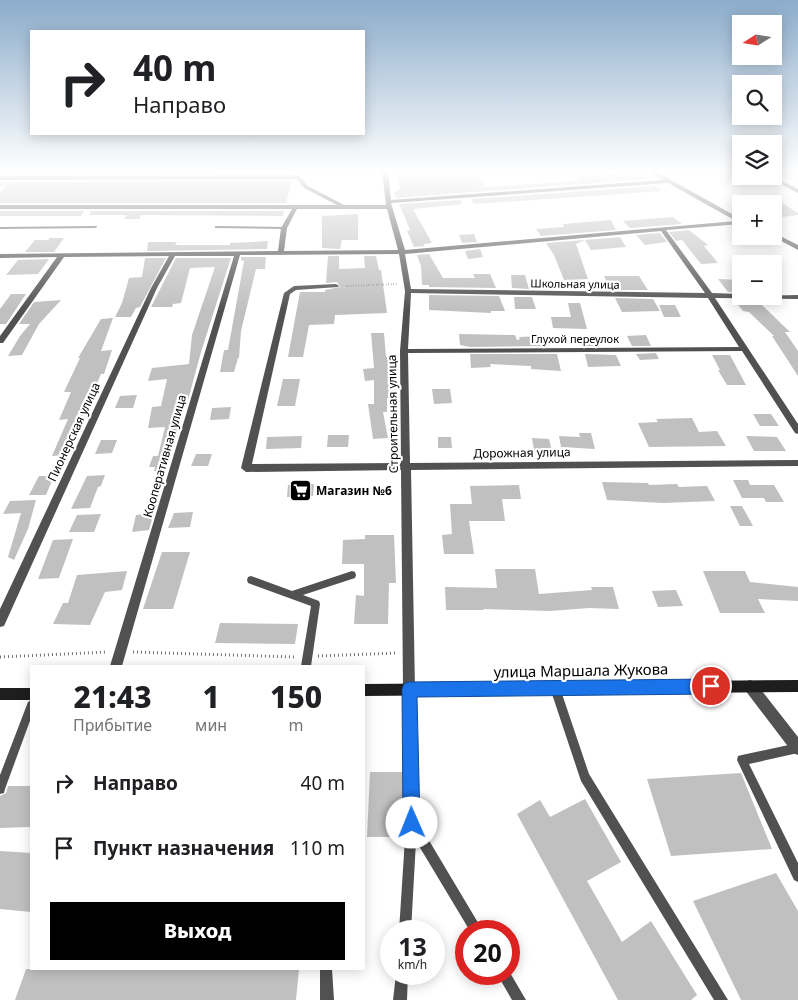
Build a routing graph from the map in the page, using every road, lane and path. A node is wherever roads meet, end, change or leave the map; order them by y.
1 (290, 218) edge
2 (393, 218) edge
3 (732, 223) edge
4 (95, 227) dead end
5 (216, 227) dead end
6 (284, 228) junction
7 (1, 229) edge
8 (663, 230) junction
9 (782, 239) edge
10 (798, 248) edge
11 (402, 252) junction
12 (238, 253) junction
13 (173, 254) junction
14 (281, 254) junction
15 (62, 255) junction
16 (0, 256) edge
17 (336, 286) joint
18 (408, 287) junction
19 (710, 296) junction
20 (732, 296) edge
21 (782, 296) edge
22 (798, 296) edge
23 (0, 341) edge
24 (745, 349) junction
25 (404, 351) junction
26 (798, 431) edge
27 (798, 463) edge
28 (406, 467) junction
29 (352, 575) dead end
30 (251, 580) dead end
31 (293, 595) junction
32 (0, 622) edge
33 (121, 652) junction
34 (409, 652) junction
35 (0, 656) edge
36 (308, 656) junction
37 (116, 665) edge
38 (306, 665) edge
39 (750, 686) junction
40 (798, 686) edge
41 (555, 688) junction
42 (409, 689) junction
43 (365, 690) edge
44 (0, 694) edge
45 (30, 694) edge
46 (30, 708) edge
47 (798, 748) edge
48 (0, 789) edge
49 (412, 823) junction
50 (798, 876) edge
51 (406, 920) edge
52 (470, 920) edge
53 (326, 970) edge
54 (401, 985) edge
55 (510, 985) edge
56 (327, 1000) edge
57 (400, 1000) edge
58 (519, 1000) edge
59 (721, 1000) edge

1 - 6 street
2 - 11 street, Строительная улица
3 - 8 street
4 - 7 lane
5 - 6 lane
6 - 14 street
8 - 11 street
8 - 19 street
9 - 10 street
11 - 14 street
11 - 18 street, Строительная улица
12 - 13 street
12 - 14 street
12 - 33 street, Кооперативная улица
13 - 15 street
13 - 32 street, Пионерская улица
15 - 16 street
15 - 23 street
17 - 18 path
17 - 28 street, Дорожная улица
18 - 19 street, Школьная улица
18 - 25 street, Строительная улица
19 - 20 street, Школьная улица
19 - 24 street
21 - 22 street, Школьная улица
24 - 25 street, Глухой переулок
24 - 26 street
25 - 28 street, Строительная улица
27 - 28 street, Дорожная улица
28 - 34 street, Строительная улица
29 - 31 lane
30 - 31 lane
31 - 36 lane
33 - 35 path
33 - 36 path
33 - 37 street, Кооперативная улица
34 - 36 path
34 - 42 street, Строительная улица
36 - 38 lane
39 - 40 main road, улица Маршала Жукова
39 - 41 main road, улица Маршала Жукова
39 - 47 street
41 - 42 main road, улица Маршала Жукова
41 - 59 lane
42 - 43 main road, улица Маршала Жукова
42 - 49 lane
44 - 45 main road
46 - 48 lane
47 - 50 lane
49 - 51 lane
49 - 52 lane
53 - 56 lane
54 - 57 lane
55 - 58 lane

